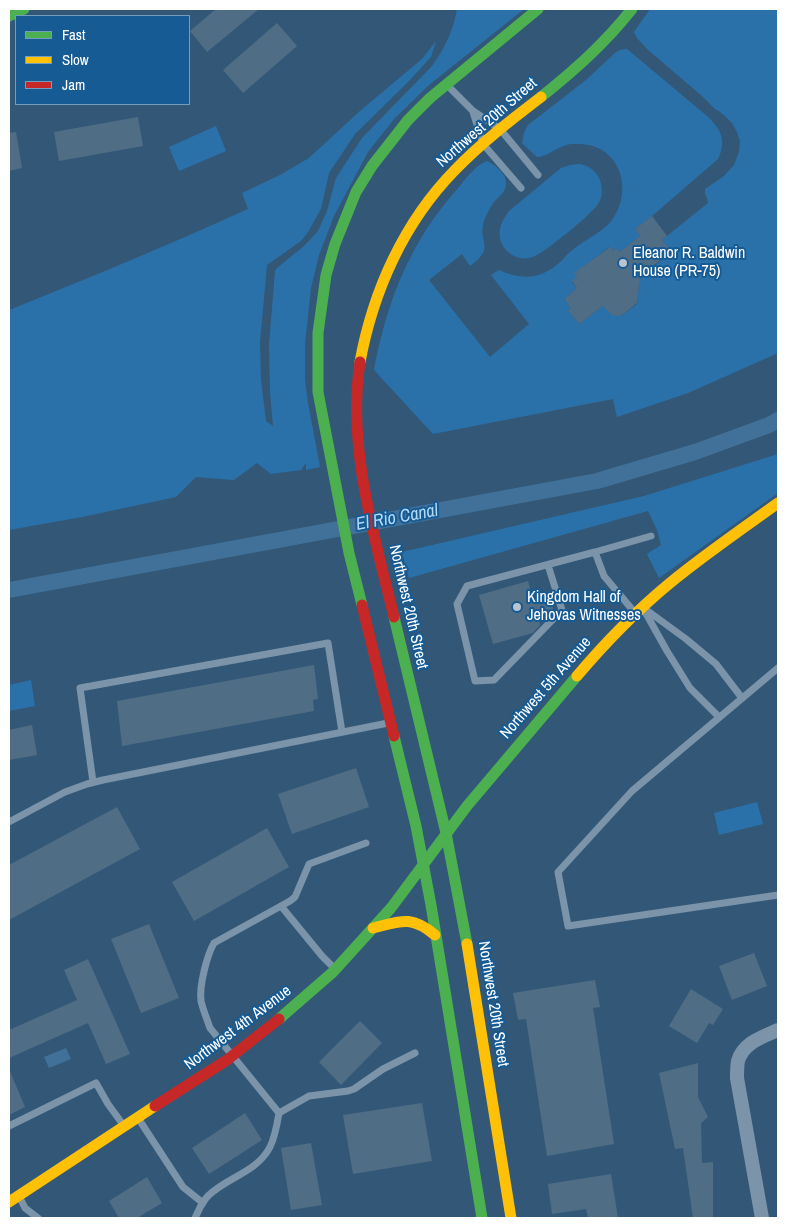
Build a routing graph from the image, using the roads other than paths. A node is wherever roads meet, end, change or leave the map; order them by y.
1 (24, 9) edge
2 (538, 9) edge
3 (632, 9) edge
4 (9, 16) edge
5 (447, 85) junction
6 (473, 112) junction
7 (500, 130) junction
8 (483, 144) junction
9 (538, 175) dead end
10 (521, 188) dead end
11 (778, 502) edge
12 (650, 536) dead end
13 (595, 552) junction
14 (548, 565) junction
15 (374, 596) junction
16 (639, 611) junction
17 (778, 668) edge
18 (742, 698) junction
19 (719, 717) junction
20 (390, 722) junction
21 (342, 732) junction
22 (93, 782) junction
23 (9, 822) edge
24 (446, 834) junction
25 (366, 842) dead end
26 (423, 866) junction
27 (778, 896) edge
28 (281, 906) junction
29 (374, 928) junction
30 (435, 935) junction
31 (336, 969) junction
32 (778, 1030) edge
33 (415, 1053) dead end
34 (233, 1055) junction
35 (279, 1113) junction
36 (138, 1117) junction
37 (9, 1126) edge
38 (124, 1126) junction
39 (13, 1199) edge
40 (203, 1203) junction
41 (38, 1218) edge
42 (195, 1218) edge
43 (482, 1218) edge
44 (511, 1218) edge
45 (762, 1218) edge

1 - 4 street
2 - 5 street, Northwest 20th Street
3 - 7 street, Northwest 20th Street
5 - 6 lane
5 - 15 street, Northwest 20th Street
6 - 7 lane
6 - 8 lane
7 - 8 street, Northwest 20th Street
7 - 9 lane
8 - 10 lane
8 - 15 street, Northwest 20th Street
11 - 16 street, Northwest 5th Avenue
12 - 13 lane
13 - 14 lane
13 - 16 lane
14 - 14 lane
15 - 20 street, Northwest 20th Street
15 - 24 street, Northwest 20th Street
16 - 18 lane
16 - 19 lane
16 - 24 street, Northwest 5th Avenue
17 - 18 lane
18 - 19 lane
19 - 27 lane
20 - 21 lane
20 - 26 street, Northwest 20th Street
21 - 22 lane
21 - 22 lane
22 - 23 lane
24 - 26 street, Northwest 4th Avenue
24 - 44 street, Northwest 20th Street
25 - 28 lane
26 - 29 street, Northwest 4th Avenue
26 - 30 street, Northwest 20th Street
28 - 31 lane
28 - 34 lane
29 - 30 street
29 - 31 street, Northwest 4th Avenue
30 - 43 street, Northwest 20th Street
31 - 34 street, Northwest 4th Avenue
32 - 45 street
33 - 35 lane
34 - 35 lane
34 - 36 street, Northwest 4th Avenue
35 - 40 lane
36 - 38 street, Northwest 4th Avenue
36 - 40 lane
37 - 38 lane
38 - 39 street, Northwest 4th Avenue
39 - 41 lane
40 - 42 lane

